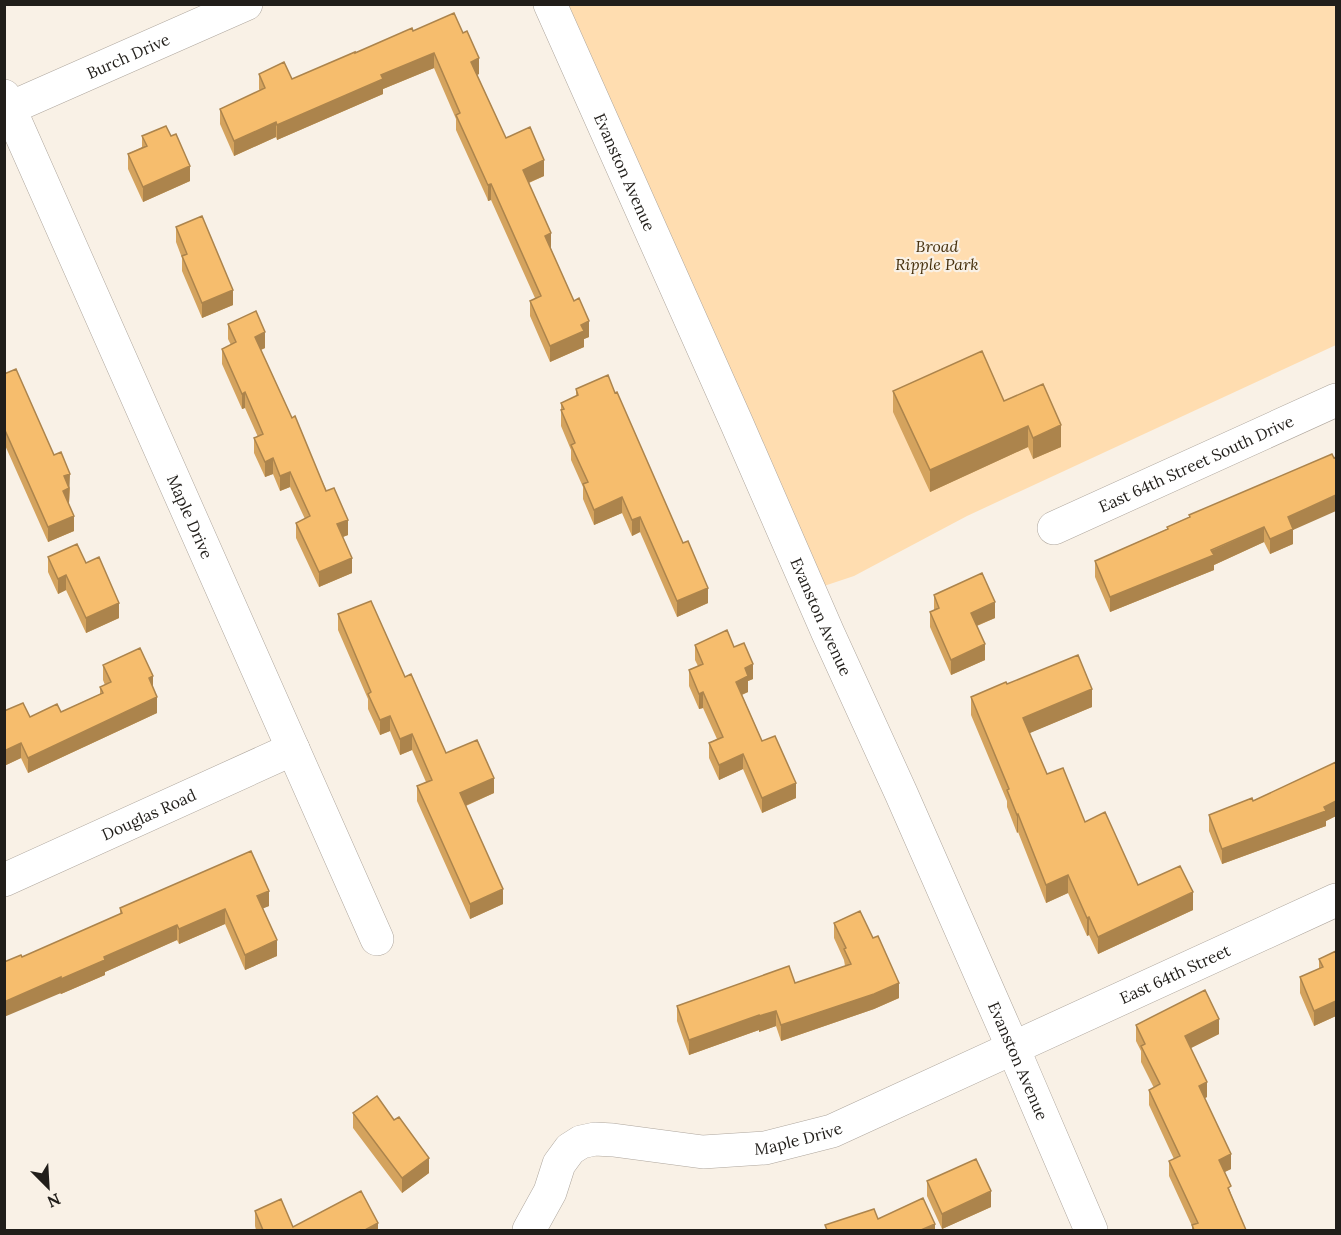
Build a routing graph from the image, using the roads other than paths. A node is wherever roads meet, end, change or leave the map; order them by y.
1 (246, 4) edge
2 (550, 4) edge
3 (7, 102) edge
4 (1336, 400) edge
5 (1054, 528) dead end
6 (293, 749) junction
7 (4, 880) edge
8 (1336, 900) edge
9 (377, 939) dead end
10 (1013, 1048) junction
11 (529, 1230) edge
12 (1091, 1230) edge

1 - 3 street, Burch Drive
2 - 10 street, Evanston Avenue
3 - 6 street, Maple Drive
4 - 5 street, East 64th Street South Drive
6 - 7 street, Douglas Road
6 - 9 street, Maple Drive
8 - 10 street, East 64th Street
10 - 11 street, Maple Drive
10 - 12 street, Evanston Avenue

